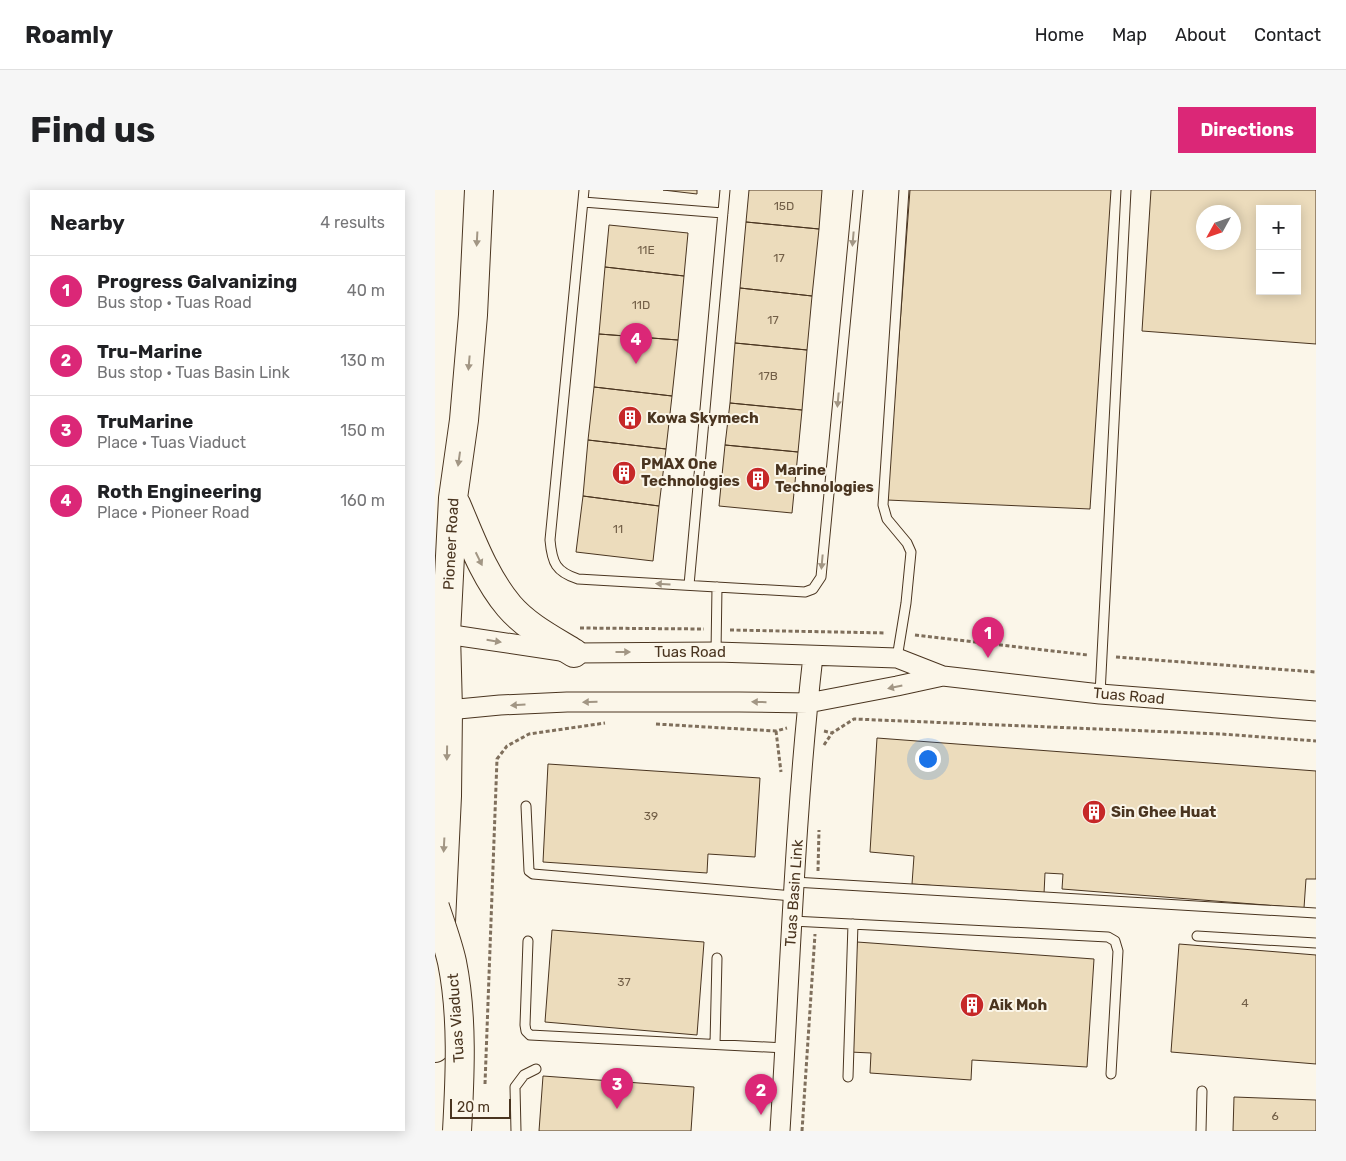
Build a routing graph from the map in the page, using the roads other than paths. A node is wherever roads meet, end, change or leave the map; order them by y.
1 (479, 190) edge
2 (585, 190) edge
3 (725, 190) edge
4 (858, 190) edge
5 (905, 190) edge
6 (1126, 190) edge
7 (583, 202) junction
8 (723, 213) junction
9 (453, 498) junction
10 (689, 585) junction
11 (717, 587) junction
12 (441, 633) edge
13 (574, 652) junction
14 (716, 652) junction
15 (813, 656) junction
16 (897, 658) junction
17 (943, 676) junction
18 (1099, 694) junction
19 (808, 703) junction
20 (439, 709) edge
21 (1316, 710) edge
22 (526, 806) dead end
23 (793, 889) junction
24 (435, 907) edge
25 (1316, 913) edge
26 (791, 921) junction
27 (853, 924) junction
28 (1197, 936) dead end
29 (528, 941) dead end
30 (1316, 943) edge
31 (717, 958) dead end
32 (715, 1044) junction
33 (435, 1048) edge
34 (785, 1048) junction
35 (536, 1070) dead end
36 (1111, 1074) dead end
37 (849, 1077) dead end
38 (1202, 1092) dead end
39 (457, 1131) edge
40 (516, 1131) edge
41 (780, 1131) edge
42 (1201, 1131) edge

1 -> 9 main road, Pioneer Road
2 - 7 lane
3 - 8 lane
4 -> 11 lane
5 - 16 lane
6 - 18 lane
7 - 8 lane
10 -> 7 lane
8 - 10 lane
9 - 12 main road, Pioneer Road
9 -> 13 main road
10 - 11 lane
11 - 14 lane
12 -> 13 street, Tuas Road
12 - 20 main road, Pioneer Road
13 -> 14 street, Tuas Road
14 - 15 street, Tuas Road
15 - 16 street, Tuas Road
15 - 19 street, Tuas Basin Link
16 - 17 street, Tuas Road
17 - 18 street, Tuas Road
17 -> 19 street, Tuas Road
18 - 21 street, Tuas Road
19 -> 20 street, Tuas Road
19 - 23 street, Tuas Basin Link
20 -> 33 main road, Pioneer Road
22 - 23 lane
23 - 25 lane
23 - 26 street, Tuas Basin Link
24 - 39 main road, Tuas Viaduct, bridge
26 - 27 lane
26 - 34 street, Tuas Basin Link
27 - 36 lane
27 - 37 lane
28 - 30 lane
29 - 32 lane
31 - 32 lane
32 - 34 lane
34 - 41 street, Tuas Basin Link
35 - 40 lane
38 - 42 lane

